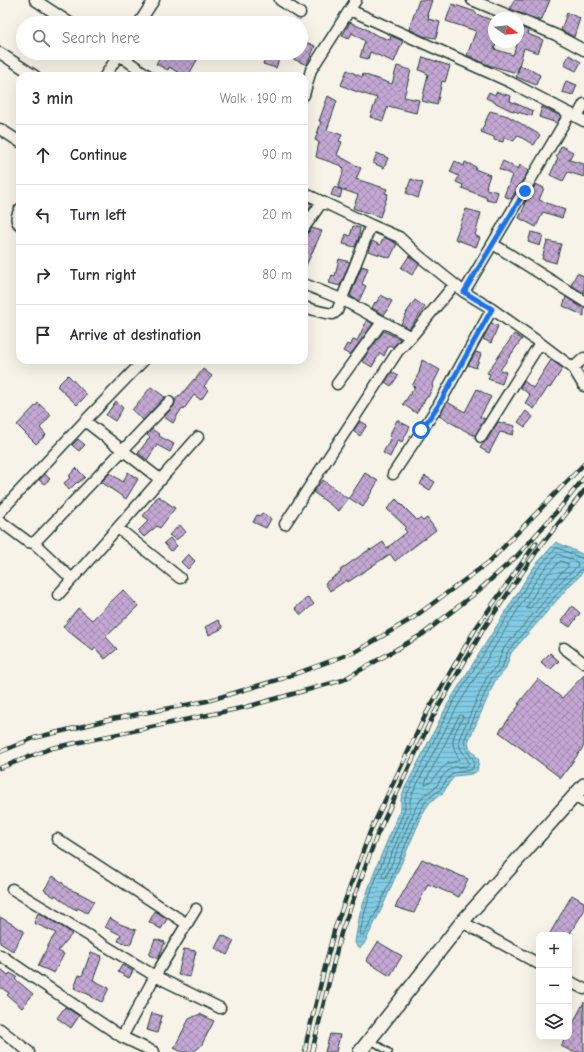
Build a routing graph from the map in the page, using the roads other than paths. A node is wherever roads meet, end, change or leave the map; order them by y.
1 (35, 0) edge
2 (154, 0) edge
3 (280, 0) edge
4 (356, 0) edge
5 (472, 0) edge
6 (350, 10) junction
7 (501, 12) edge
8 (300, 13) dead end
9 (59, 16) edge
10 (144, 16) edge
11 (524, 22) edge
12 (584, 50) edge
13 (0, 52) edge
14 (114, 60) edge
15 (127, 60) edge
16 (29, 72) edge
17 (107, 72) edge
18 (144, 72) edge
19 (308, 81) edge
20 (584, 104) edge
21 (577, 117) edge
22 (0, 129) edge
23 (16, 139) edge
24 (308, 195) edge
25 (322, 202) junction
26 (308, 222) edge
27 (371, 225) junction
28 (493, 244) junction
29 (454, 285) junction
30 (308, 286) edge
31 (464, 292) junction
32 (341, 299) junction
33 (584, 300) edge
34 (308, 308) edge
35 (492, 309) junction
36 (382, 322) junction
37 (411, 337) junction
38 (540, 343) junction
39 (584, 358) edge
40 (140, 364) edge
41 (573, 368) junction
42 (337, 384) dead end
43 (584, 386) edge
44 (169, 402) dead end
45 (85, 421) junction
46 (198, 437) dead end
47 (481, 437) dead end
48 (122, 450) junction
49 (392, 474) dead end
50 (161, 480) junction
51 (0, 512) edge
52 (0, 521) edge
53 (285, 524) dead end
54 (118, 528) junction
55 (34, 544) junction
56 (180, 578) dead end
57 (72, 580) junction
58 (58, 596) dead end
59 (564, 648) dead end
60 (584, 663) edge
61 (584, 785) edge
62 (579, 799) edge
63 (57, 839) dead end
64 (12, 889) dead end
65 (196, 909) dead end
66 (462, 922) junction
67 (187, 924) junction
68 (0, 955) edge
69 (536, 962) edge
70 (155, 976) junction
71 (572, 983) edge
72 (584, 989) edge
73 (220, 1008) dead end
74 (0, 1029) edge
75 (122, 1037) junction
76 (370, 1040) junction
77 (29, 1052) edge
78 (154, 1052) edge
79 (360, 1052) edge
80 (389, 1052) edge

1 - 9 street
2 - 10 street
3 - 8 street
4 - 6 street
5 - 7 street
6 - 19 street
6 - 21 street
11 - 12 street
13 - 16 street
14 - 17 street
15 - 18 street
20 - 21 street
21 - 28 street
22 - 23 street
24 - 25 street
25 - 26 street
25 - 27 street
27 - 29 street
27 - 32 street
28 - 31 street
28 - 33 street
29 - 31 street
29 - 37 street
30 - 32 street
31 - 35 street
32 - 34 street
32 - 36 street
35 - 38 street
35 - 49 street
36 - 37 street
36 - 42 street
37 - 53 street
38 - 41 street
38 - 47 street
39 - 41 street
40 - 45 street
41 - 43 street
44 - 48 street
45 - 48 street
45 - 51 street
46 - 50 street
48 - 50 street
48 - 55 street
50 - 54 street
52 - 55 street
54 - 56 street
54 - 57 street
55 - 57 street
57 - 58 street
59 - 60 street
61 - 62 street
62 - 66 street
63 - 67 street
64 - 70 street
65 - 67 street
66 - 69 street
66 - 76 street
67 - 70 street
68 - 75 street
70 - 73 street
70 - 75 street
71 - 72 street
74 - 77 street
75 - 78 street
76 - 79 street
76 - 80 lane

